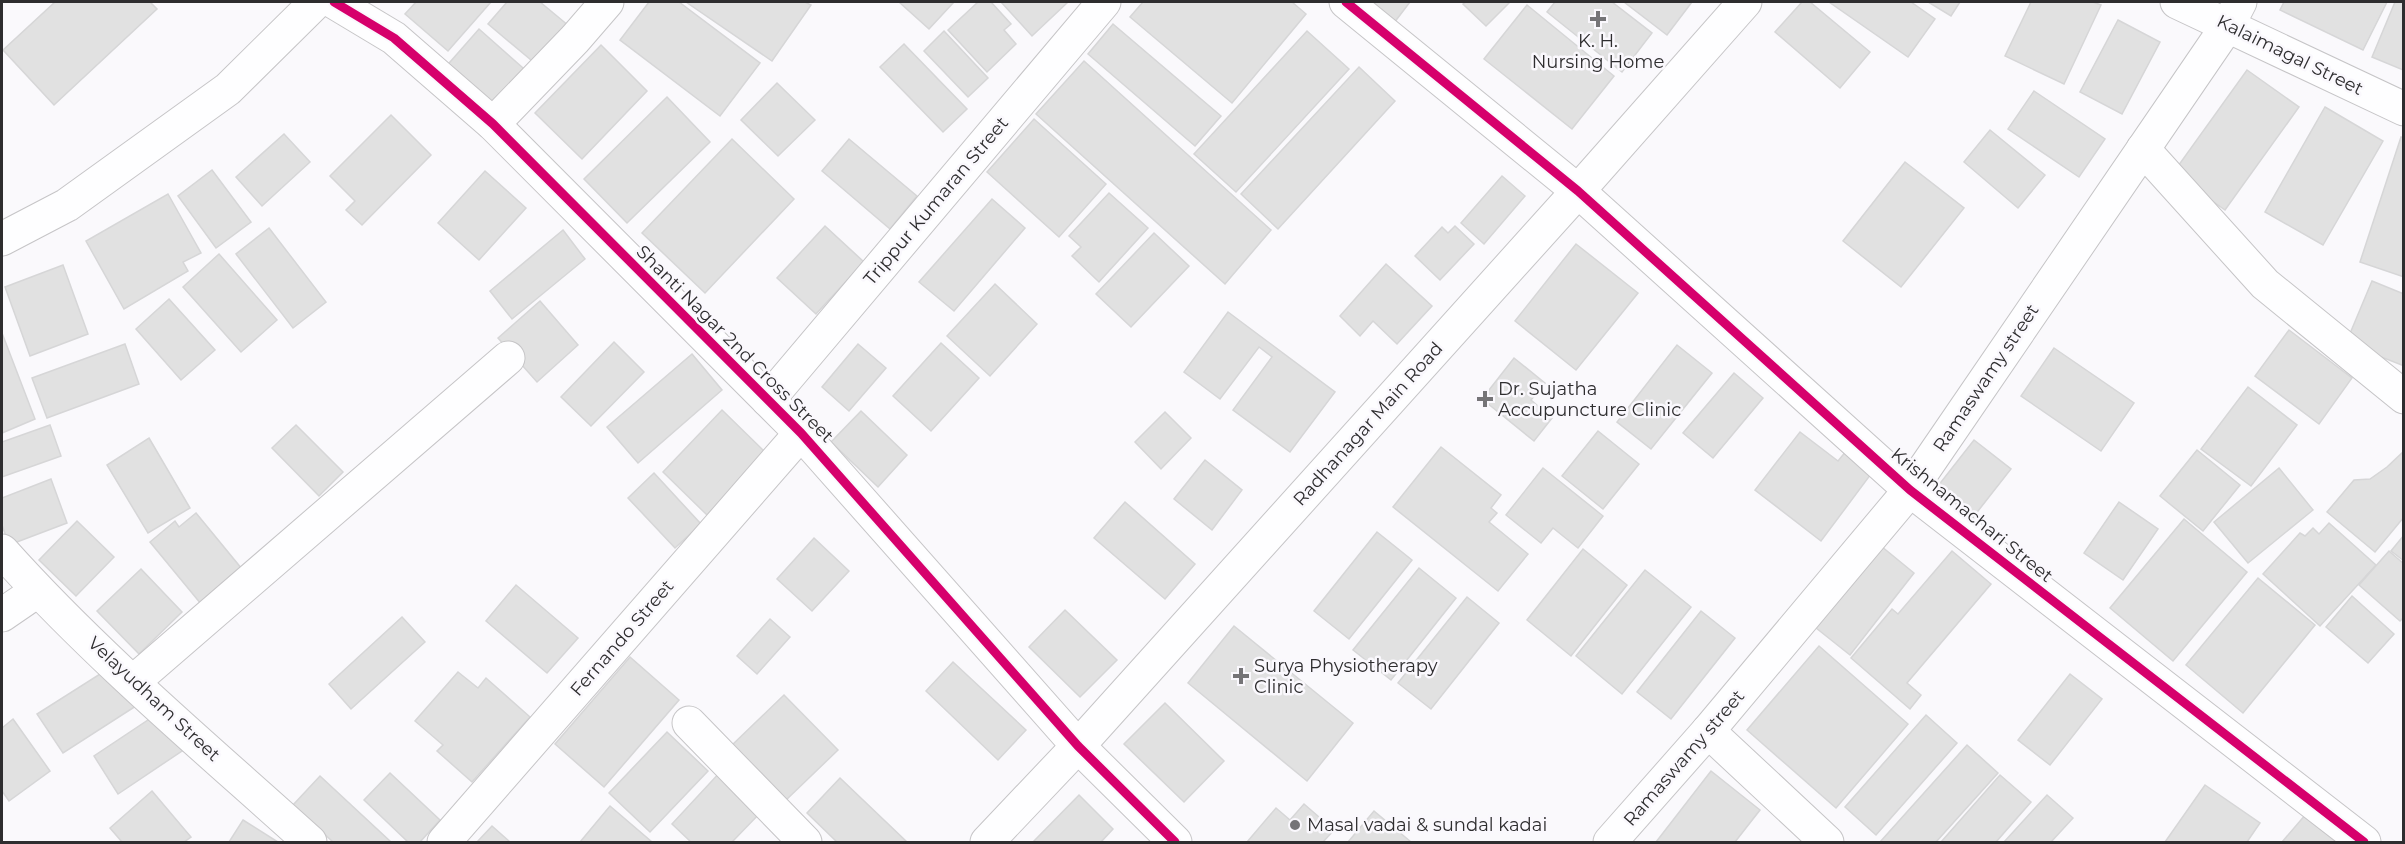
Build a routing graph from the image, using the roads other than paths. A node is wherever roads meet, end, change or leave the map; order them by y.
1 (316, 2) edge
2 (334, 2) edge
3 (607, 2) edge
4 (1104, 2) edge
5 (1346, 2) edge
6 (1744, 2) edge
7 (2177, 2) edge
8 (2234, 13) edge
9 (2403, 110) edge
10 (493, 124) junction
11 (2143, 149) junction
12 (1578, 191) junction
13 (2, 240) edge
14 (508, 358) dead end
15 (2403, 397) edge
16 (768, 400) junction
17 (801, 433) junction
18 (1910, 490) junction
19 (2, 551) edge
20 (37, 591) junction
21 (2, 615) edge
22 (133, 682) junction
23 (689, 723) dead end
24 (1708, 731) junction
25 (1078, 746) junction
26 (310, 843) edge
27 (444, 843) edge
28 (805, 843) edge
29 (987, 843) edge
30 (1175, 843) edge
31 (1610, 843) edge
32 (1827, 843) edge
33 (2364, 843) edge

1 - 13 street
2 - 10 street, Shanti Nagar 2nd Cross Street
3 - 10 street
4 - 16 street, Trippur Kumaran Street
5 - 12 street, Krishnamachari Street
6 - 12 street, Radhanagar Main Road
7 - 8 street, Kalaimagal Street
8 - 9 street, Kalaimagal Street
8 - 11 street, Ramaswamy street
10 - 16 street, Shanti Nagar 2nd Cross Street
11 - 15 street
11 - 18 street, Ramaswamy street
12 - 18 street, Krishnamachari Street
12 - 25 street, Radhanagar Main Road
14 - 22 street
16 - 17 street, Shanti Nagar 2nd Cross Street
17 - 25 street, Shanti Nagar 2nd Cross Street
17 - 27 street, Fernando Street
18 - 24 street, Ramaswamy street
18 - 33 street, Krishnamachari Street
19 - 20 street, Velayudham Street
20 - 21 street
20 - 22 street, Velayudham Street
22 - 26 street, Velayudham Street
23 - 28 street
24 - 31 street, Ramaswamy street
24 - 32 street
25 - 29 street, Radhanagar Main Road
25 - 30 street, Shanti Nagar 2nd Cross Street

